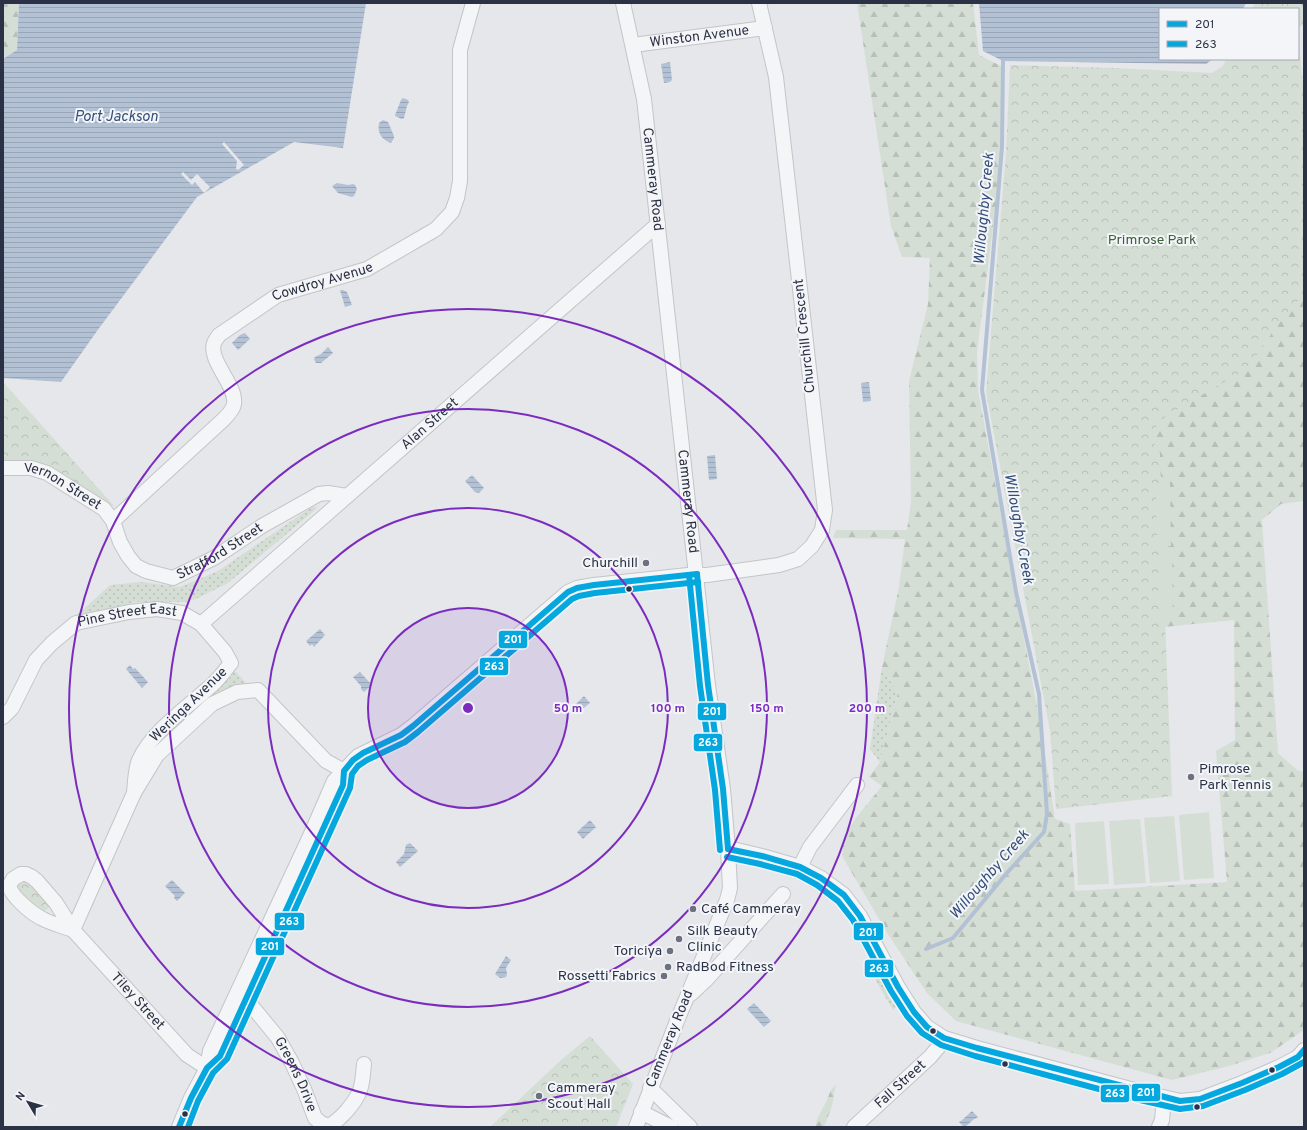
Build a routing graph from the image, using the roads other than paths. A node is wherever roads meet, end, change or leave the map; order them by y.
1 (473, 3) edge
2 (624, 3) edge
3 (759, 3) edge
4 (765, 28) junction
5 (633, 45) junction
6 (658, 224) junction
7 (3, 468) edge
8 (347, 496) junction
9 (113, 521) junction
10 (697, 574) junction
11 (201, 624) junction
12 (3, 717) edge
13 (344, 771) junction
14 (857, 785) dead end
15 (134, 793) junction
16 (728, 849) junction
17 (800, 867) junction
18 (783, 894) dead end
19 (73, 930) joint
20 (709, 946) junction
21 (729, 955) junction
22 (687, 997) junction
23 (246, 999) junction
24 (944, 1038) junction
25 (1302, 1057) edge
26 (364, 1064) dead end
27 (207, 1068) junction
28 (650, 1088) junction
29 (1164, 1098) junction
30 (641, 1112) junction
31 (178, 1127) edge
32 (636, 1127) edge
33 (671, 1127) edge
34 (690, 1127) edge
35 (854, 1127) edge
36 (1159, 1127) edge

1 - 9 street, Cowdroy Avenue
2 - 5 street, Cammeray Road
3 - 4 street, Churchill Crescent
4 - 5 street, Winston Avenue
4 - 10 street, Churchill Crescent
5 - 6 street, Cammeray Road
6 - 8 street, Alan Street
6 - 10 street, Cammeray Road
7 - 9 street, Vernon Street
8 - 9 street, Stratford Street
8 - 11 street, Alan Street
10 - 13 street, Churchill Crescent
10 - 16 street, Cammeray Road
11 - 12 street, Pine Street East
11 - 15 street, Weringa Avenue
13 - 15 street, Weringa Avenue
13 - 23 street
13 - 27 street, Churchill Crescent
14 - 17 street
15 - 19 street, Weringa Avenue
16 - 17 street
16 - 20 street, Cammeray Road
17 - 24 street
18 - 21 street
19 - 27 street, Tiley Street
20 - 21 street
20 - 22 street, Cammeray Road
21 - 22 street
22 - 28 street, Cammeray Road
23 - 26 street, Greens Drive
23 - 27 street
24 - 29 street
24 - 35 street, Fall Street
25 - 29 street
27 - 31 street
28 - 30 street, Cammeray Road
28 - 34 street
29 - 36 street
30 - 32 street, Cammeray Road
30 - 33 street

